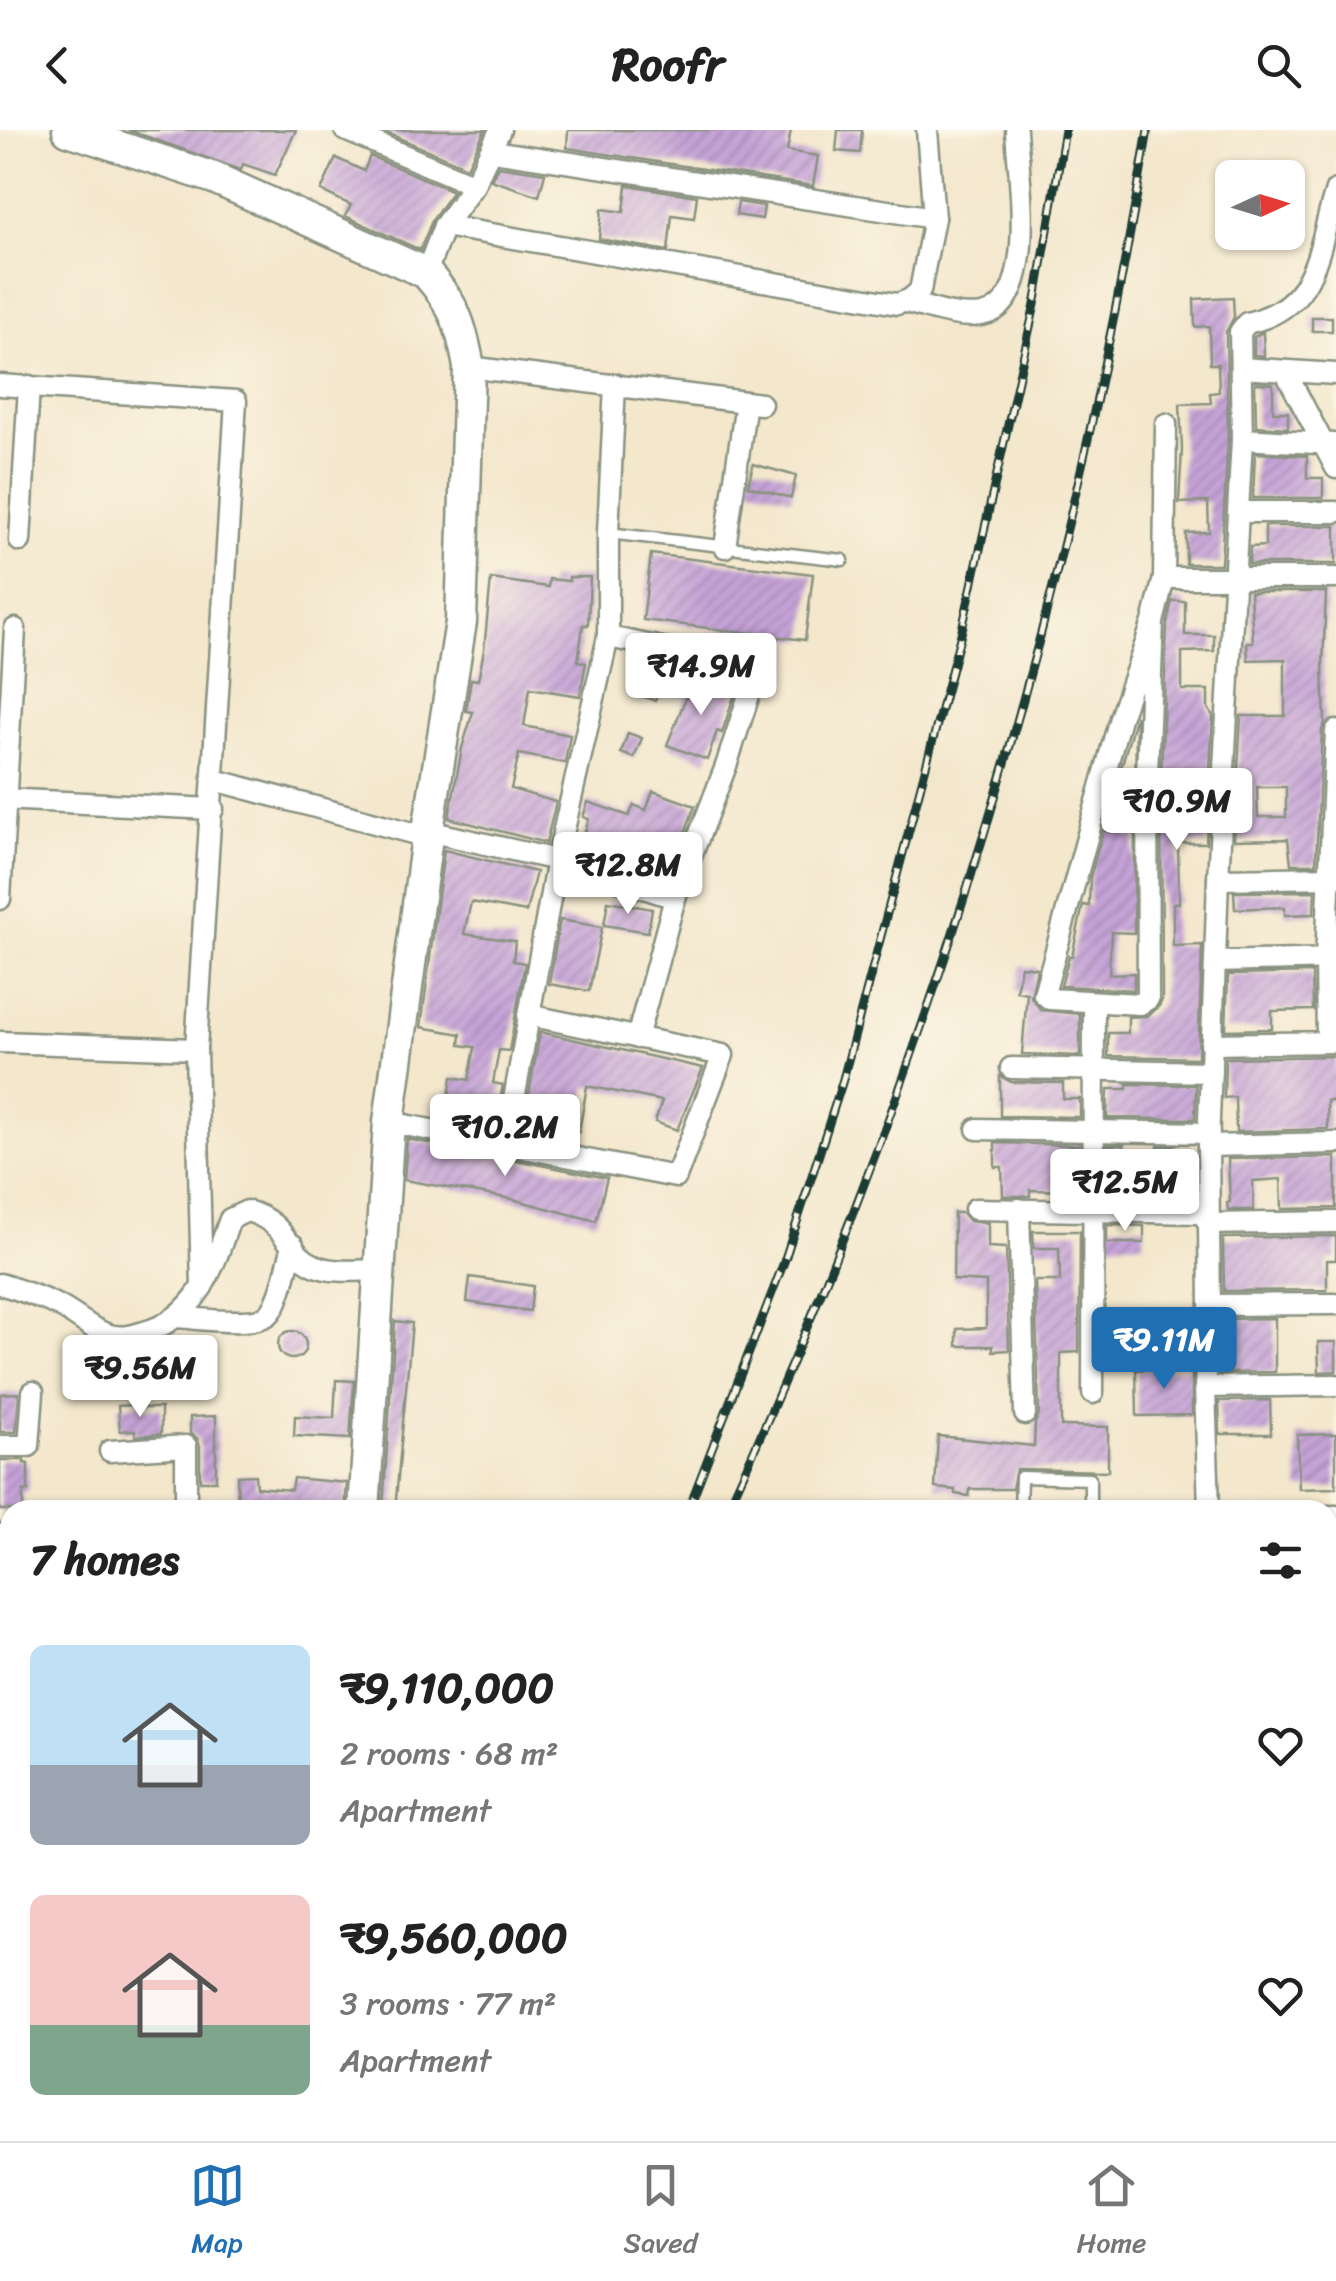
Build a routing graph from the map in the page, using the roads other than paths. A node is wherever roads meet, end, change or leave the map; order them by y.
1 (68, 130) edge
2 (345, 130) edge
3 (500, 130) edge
4 (926, 130) edge
5 (1016, 130) edge
6 (493, 151) junction
7 (474, 185) junction
8 (1336, 191) edge
9 (934, 218) junction
10 (444, 226) junction
11 (426, 273) junction
12 (906, 302) junction
13 (468, 367) junction
14 (1241, 368) junction
15 (1286, 371) junction
16 (1336, 374) edge
17 (0, 384) edge
18 (615, 384) junction
19 (29, 386) junction
20 (1166, 424) dead end
21 (1242, 440) junction
22 (1330, 444) edge
23 (1336, 468) edge
24 (1240, 512) junction
25 (1336, 512) edge
26 (608, 533) junction
27 (20, 542) dead end
28 (725, 547) junction
29 (842, 560) dead end
30 (1164, 578) junction
31 (1234, 578) junction
32 (1336, 578) edge
33 (1153, 622) junction
34 (15, 629) dead end
35 (608, 637) junction
36 (1336, 731) edge
37 (215, 780) junction
38 (4, 799) edge
39 (213, 810) junction
40 (427, 834) junction
41 (557, 860) junction
42 (1334, 877) edge
43 (1218, 879) junction
44 (675, 898) junction
45 (0, 899) edge
46 (1331, 959) edge
47 (1215, 962) junction
48 (1094, 1003) junction
49 (528, 1015) junction
50 (637, 1038) junction
51 (0, 1042) edge
52 (1331, 1042) edge
53 (1212, 1044) junction
54 (196, 1049) junction
55 (1012, 1068) dead end
56 (1095, 1070) junction
57 (1211, 1072) junction
58 (388, 1122) junction
59 (977, 1129) dead end
60 (1095, 1130) junction
61 (1209, 1140) junction
62 (1336, 1143) edge
63 (506, 1144) junction
64 (975, 1209) dead end
65 (1019, 1210) junction
66 (1094, 1210) junction
67 (1336, 1222) edge
68 (1209, 1224) junction
69 (293, 1245) junction
70 (378, 1270) junction
71 (0, 1284) edge
72 (202, 1287) junction
73 (1336, 1304) edge
74 (1210, 1305) junction
75 (176, 1316) junction
76 (1336, 1384) edge
77 (1204, 1387) junction
78 (33, 1392) dead end
79 (1093, 1393) dead end
80 (1025, 1414) dead end
81 (0, 1446) edge
82 (110, 1451) dead end
83 (186, 1500) edge
84 (365, 1500) edge
85 (1020, 1500) edge
86 (1090, 1500) edge
87 (1209, 1500) edge

1 - 11 street
2 - 7 street
3 - 6 street
4 - 9 street
5 - 12 street
6 - 7 street
6 - 9 street
7 - 10 street
8 - 14 street
9 - 12 street
10 - 11 street
10 - 12 street
11 - 13 street
13 - 18 street
13 - 40 street
14 - 15 street
14 - 21 street
15 - 16 street
15 - 22 street
17 - 19 street
18 - 26 street
18 - 28 street
19 - 27 street
19 - 37 street
20 - 30 street
21 - 22 street
21 - 24 street
22 - 23 street
24 - 25 street
24 - 31 street
26 - 28 lane
26 - 35 street
28 - 29 lane
30 - 31 street
30 - 33 street
31 - 32 street
31 - 43 street
33 - 48 street
33 - 48 street
34 - 38 street
35 - 41 street
35 - 44 street
36 - 42 street
37 - 39 street
37 - 40 street
38 - 39 street
38 - 45 street
39 - 54 street
40 - 41 street
40 - 58 street
41 - 44 street
41 - 49 street
42 - 43 street
42 - 46 street
43 - 47 street
44 - 50 street
46 - 47 street
46 - 52 street
47 - 53 street
48 - 56 street
49 - 50 street
49 - 63 street
50 - 63 street
51 - 54 street
52 - 53 street
53 - 57 street
54 - 72 street
55 - 56 street
56 - 57 street
56 - 60 street
57 - 61 street
58 - 63 street
58 - 70 street
59 - 60 street
60 - 61 street
60 - 66 street
61 - 62 street
61 - 68 street
64 - 65 street
65 - 66 street
65 - 80 street
66 - 68 street
66 - 79 street
67 - 68 street
68 - 74 street
69 - 70 street
69 - 72 street
69 - 75 street
70 - 84 street
71 - 75 street
72 - 75 street
73 - 74 street
74 - 77 street
76 - 77 street
77 - 87 street
78 - 81 street
82 - 83 street
85 - 86 lane

